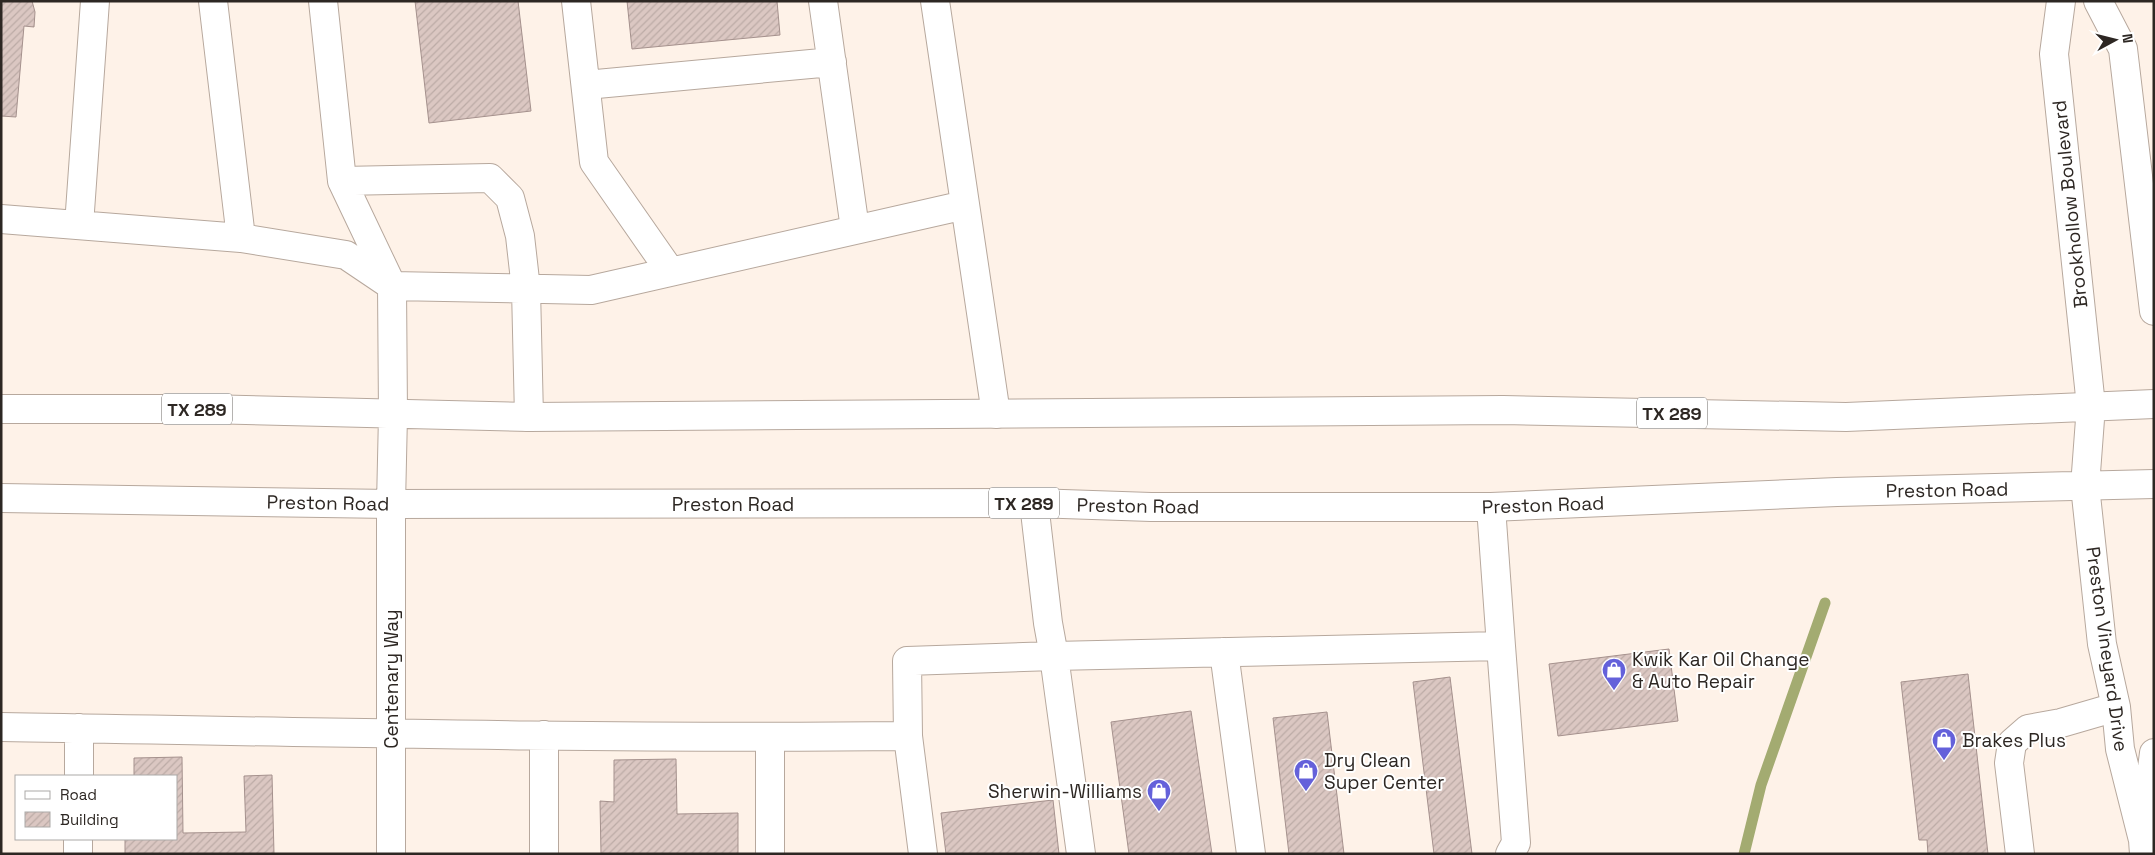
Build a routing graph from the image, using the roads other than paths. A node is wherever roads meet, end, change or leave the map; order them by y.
1 (95, 1) edge
2 (212, 1) edge
3 (323, 1) edge
4 (576, 1) edge
5 (823, 1) edge
6 (935, 1) edge
7 (2061, 1) edge
8 (2098, 1) edge
9 (832, 62) junction
10 (586, 85) junction
11 (342, 181) junction
12 (965, 205) junction
13 (1, 219) edge
14 (79, 225) junction
15 (855, 229) junction
16 (241, 238) junction
17 (670, 271) junction
18 (392, 286) junction
19 (526, 289) junction
20 (2154, 311) edge
21 (2154, 404) edge
22 (2091, 406) junction
23 (1, 409) edge
24 (996, 414) junction
25 (393, 415) junction
26 (529, 417) junction
27 (2154, 484) edge
28 (2085, 486) junction
29 (1, 498) edge
30 (1034, 503) junction
31 (391, 504) junction
32 (1491, 507) junction
33 (1501, 646) junction
34 (1224, 652) junction
35 (1054, 656) junction
36 (2116, 707) junction
37 (1, 727) edge
38 (79, 728) junction
39 (391, 734) junction
40 (544, 735) junction
41 (908, 736) junction
42 (770, 738) junction
43 (2154, 753) edge
44 (79, 775) edge
45 (78, 840) edge
46 (2143, 847) edge
47 (78, 854) edge
48 (392, 854) edge
49 (544, 854) edge
50 (770, 854) edge
51 (923, 854) edge
52 (1082, 854) edge
53 (1251, 854) edge
54 (1510, 854) edge
55 (2020, 854) edge

1 - 14 main road
2 - 16 main road
3 - 11 main road
4 - 10 main road
5 - 9 main road
6 - 12 main road
7 - 22 main road, Brookhollow Boulevard
8 - 20 main road
9 - 10 main road
9 - 15 main road
10 - 17 main road
11 - 18 main road
11 - 19 main road
12 - 15 main road
12 - 24 main road
13 - 14 main road
14 - 16 main road
15 - 17 main road
16 - 18 main road
17 - 19 main road
18 - 19 main road
18 - 25 main road, Centenary Way
19 - 26 main road
21 - 22 main road, TX 289
22 - 24 main road, TX 289
22 - 28 main road, Brookhollow Boulevard
23 - 25 main road, TX 289
24 - 26 main road, TX 289
25 - 26 main road, TX 289
25 - 31 main road, Centenary Way
27 - 28 main road, Preston Road / TX 289
28 - 32 main road, Preston Road / TX 289
28 - 36 main road, Preston Vineyard Drive
29 - 31 main road, Preston Road / TX 289
30 - 31 main road, Preston Road / TX 289
30 - 32 main road, Preston Road / TX 289
30 - 35 main road
31 - 39 main road, Centenary Way
32 - 33 main road
33 - 34 main road
33 - 54 main road
34 - 35 main road
34 - 53 main road
35 - 41 main road
35 - 52 main road
36 - 46 main road, Preston Vineyard Drive
36 - 55 main road
37 - 38 main road
38 - 39 main road
38 - 44 main road
39 - 40 main road
39 - 48 main road, Centenary Way
40 - 42 main road
40 - 49 main road
41 - 42 main road
41 - 51 main road
42 - 50 main road
43 - 46 main road, Preston Vineyard Drive
45 - 47 main road

